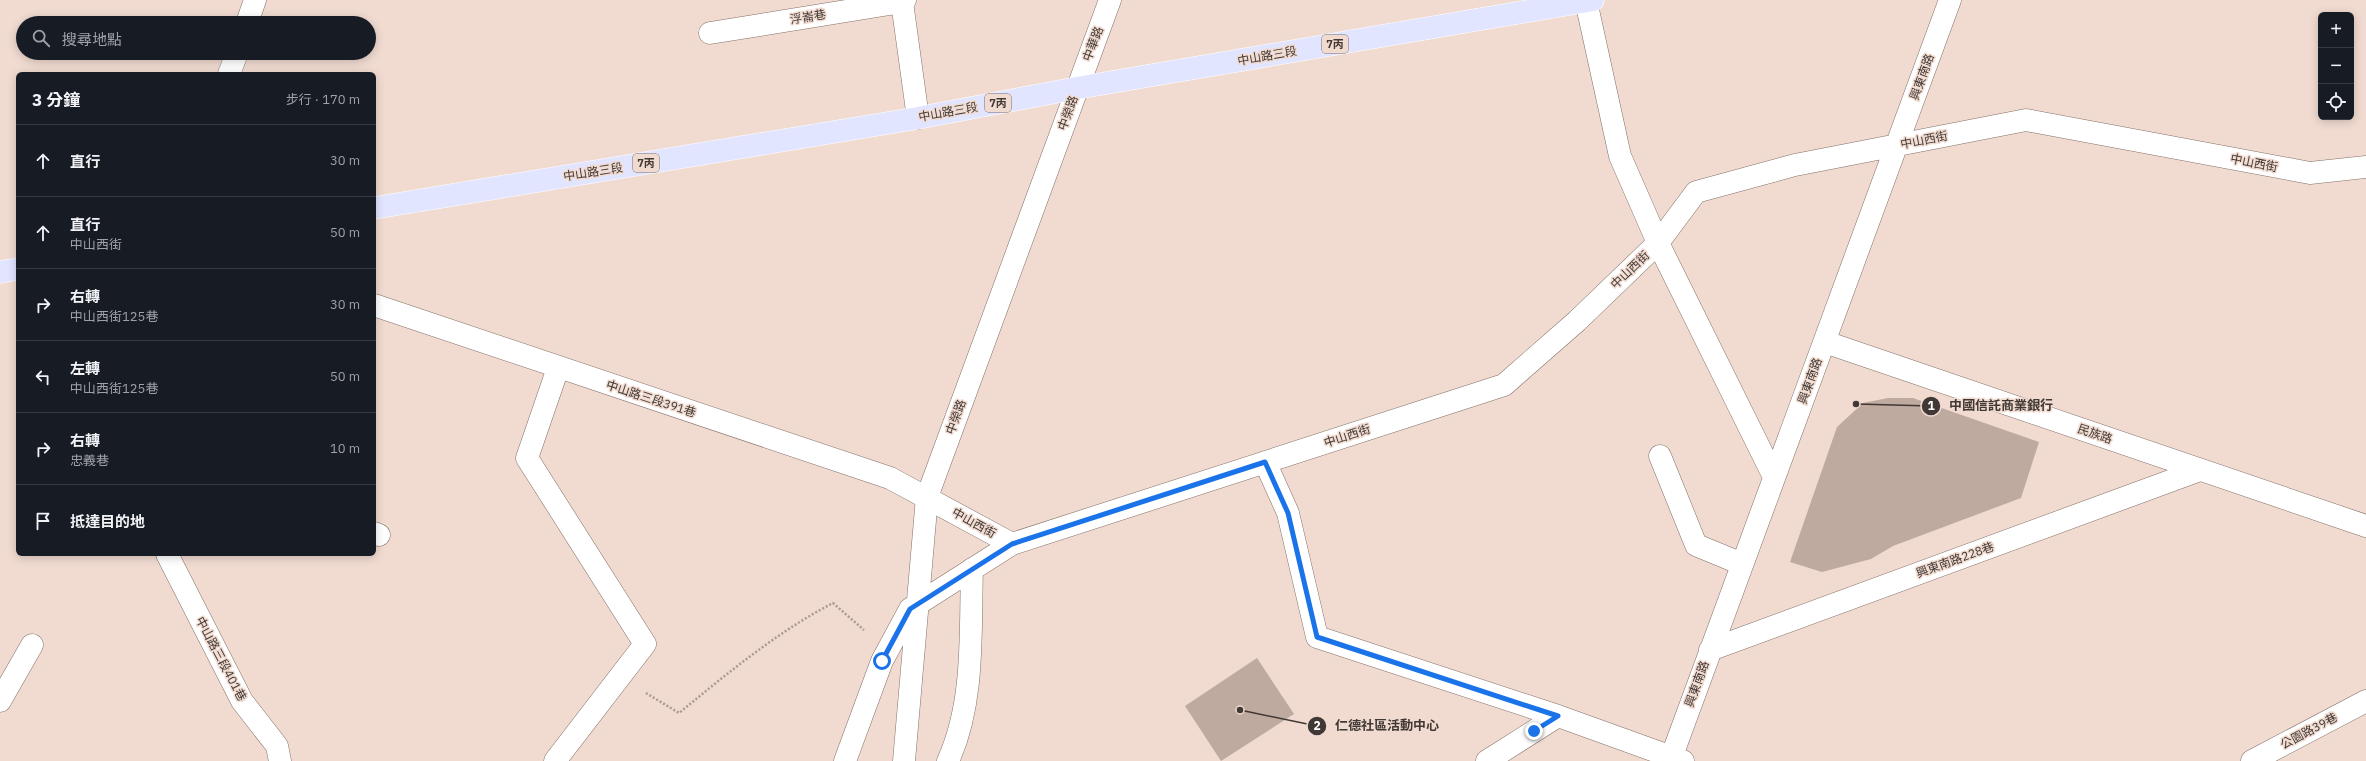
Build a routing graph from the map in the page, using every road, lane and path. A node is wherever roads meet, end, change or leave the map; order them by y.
1 (255, 0) edge
2 (1110, 0) edge
3 (1950, 0) edge
4 (903, 1) edge
5 (1589, 1) edge
6 (249, 16) edge
7 (710, 33) dead end
8 (234, 60) edge
9 (230, 72) edge
10 (1077, 88) junction
11 (918, 118) junction
12 (1897, 145) junction
13 (2366, 167) edge
14 (376, 208) edge
15 (1658, 243) junction
16 (16, 269) edge
17 (0, 272) edge
18 (376, 306) edge
19 (1825, 342) junction
20 (558, 368) junction
21 (1660, 456) dead end
22 (1265, 462) junction
23 (2200, 470) junction
24 (1774, 477) junction
25 (927, 497) junction
26 (2366, 526) edge
27 (1012, 544) junction
28 (168, 556) edge
29 (1742, 564) junction
30 (972, 569) junction
31 (919, 602) junction
32 (32, 645) dead end
33 (889, 648) junction
34 (1710, 650) junction
35 (620, 678) junction
36 (0, 701) edge
37 (2366, 701) edge
38 (1558, 716) junction
39 (1675, 759) edge
40 (280, 761) edge
41 (555, 761) edge
42 (845, 761) edge
43 (904, 761) edge
44 (948, 761) edge
45 (1487, 761) edge
46 (2252, 761) edge

1 - 6 street
2 - 10 street, 中華路
3 - 12 street, 興東南路
4 - 7 street, 浮崙巷
4 - 11 street
5 - 10 main road, 中山路三段 / 7丙
5 - 15 street
8 - 9 street
10 - 11 main road, 中山路三段 / 7丙
10 - 25 street, 中榮路
11 - 14 main road, 中山路三段 / 7丙
12 - 13 street, 中山西街
12 - 15 street, 中山西街
12 - 19 street, 興東南路
15 - 22 street, 中山西街
15 - 24 street
16 - 17 main road
18 - 20 street, 中山路三段391巷
19 - 23 street, 民族路
19 - 24 street, 興東南路
20 - 25 street, 中山路三段391巷
20 - 35 street
21 - 29 street
22 - 27 street, 中山西街
22 - 38 street
23 - 26 street, 民族路
23 - 34 street, 興東南路228巷
24 - 29 street, 興東南路
25 - 27 street, 中山西街
25 - 31 street, 中榮路
27 - 30 street
28 - 40 street, 中山路三段401巷
29 - 34 street, 興東南路
30 - 31 street
30 - 44 street
31 - 33 street
31 - 43 street, 中榮路
32 - 36 street
33 - 35 path
33 - 42 street
34 - 39 street, 興東南路
35 - 41 street
37 - 46 street, 公園路39巷
38 - 39 street
38 - 45 street

